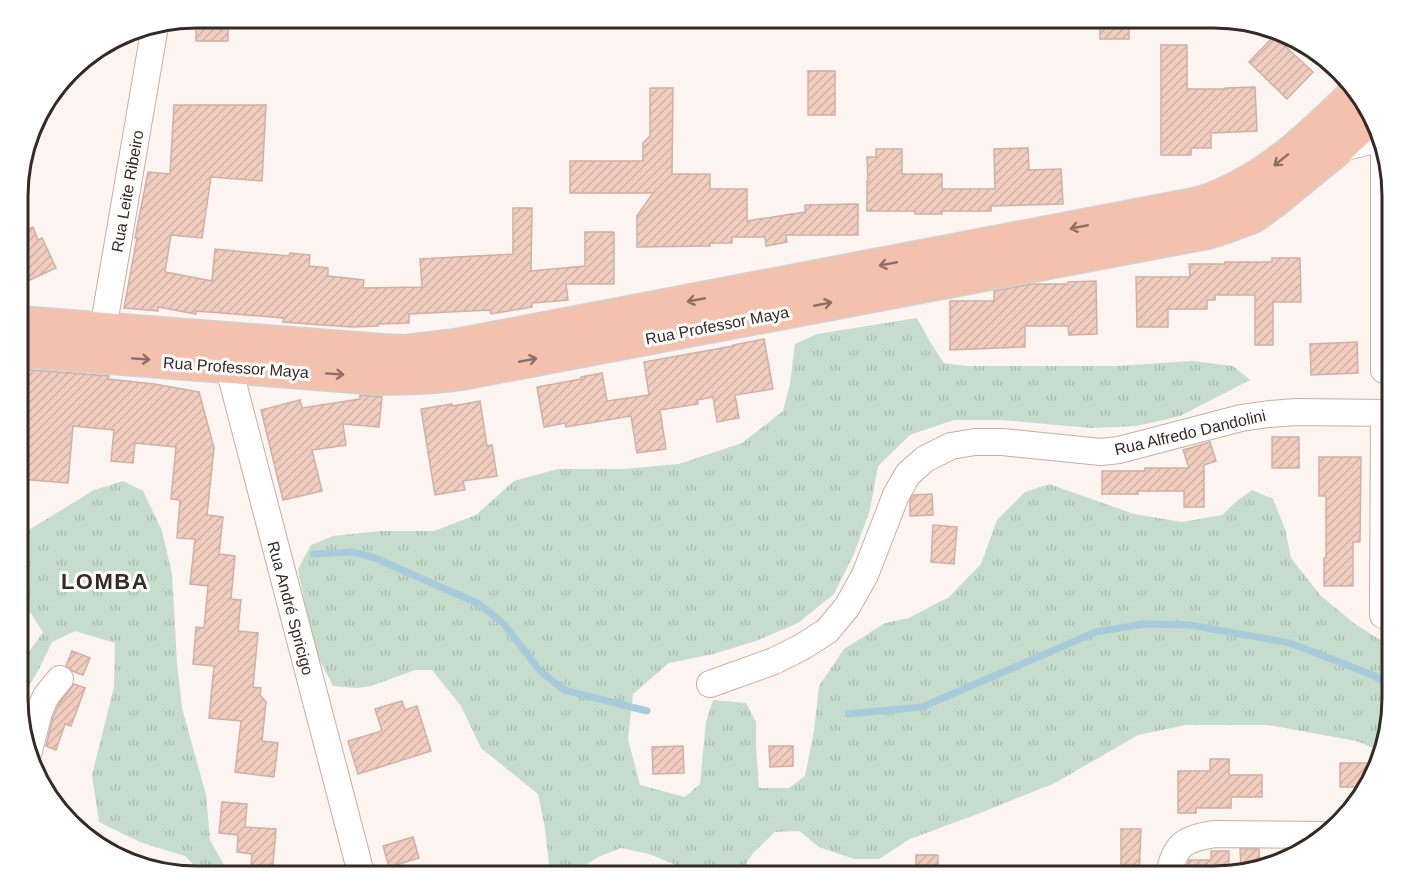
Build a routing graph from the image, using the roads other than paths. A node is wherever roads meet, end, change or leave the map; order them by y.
1 (154, 34) edge
2 (1352, 100) edge
3 (1364, 120) edge
4 (1373, 139) edge
5 (1326, 141) junction
6 (28, 325) edge
7 (101, 343) junction
8 (28, 349) edge
9 (225, 352) junction
10 (1382, 413) edge
11 (60, 679) dead end
12 (710, 684) dead end
13 (33, 736) edge
14 (1313, 834) edge
15 (1172, 865) edge
16 (359, 866) edge

1 - 7 street, Rua Leite Ribeiro
2 - 5 main road, Rua Professor Maya
3 - 5 main road, Rua Professor Maya
4 - 5 street
5 - 9 main road, Rua Professor Maya
6 - 7 main road, Rua Professor Maya
7 - 8 main road, Rua Professor Maya
7 - 9 main road, Rua Professor Maya
9 - 16 street, Rua André Spricigo
10 - 12 street, Rua Alfredo Dandolini
11 - 13 street
14 - 15 street

